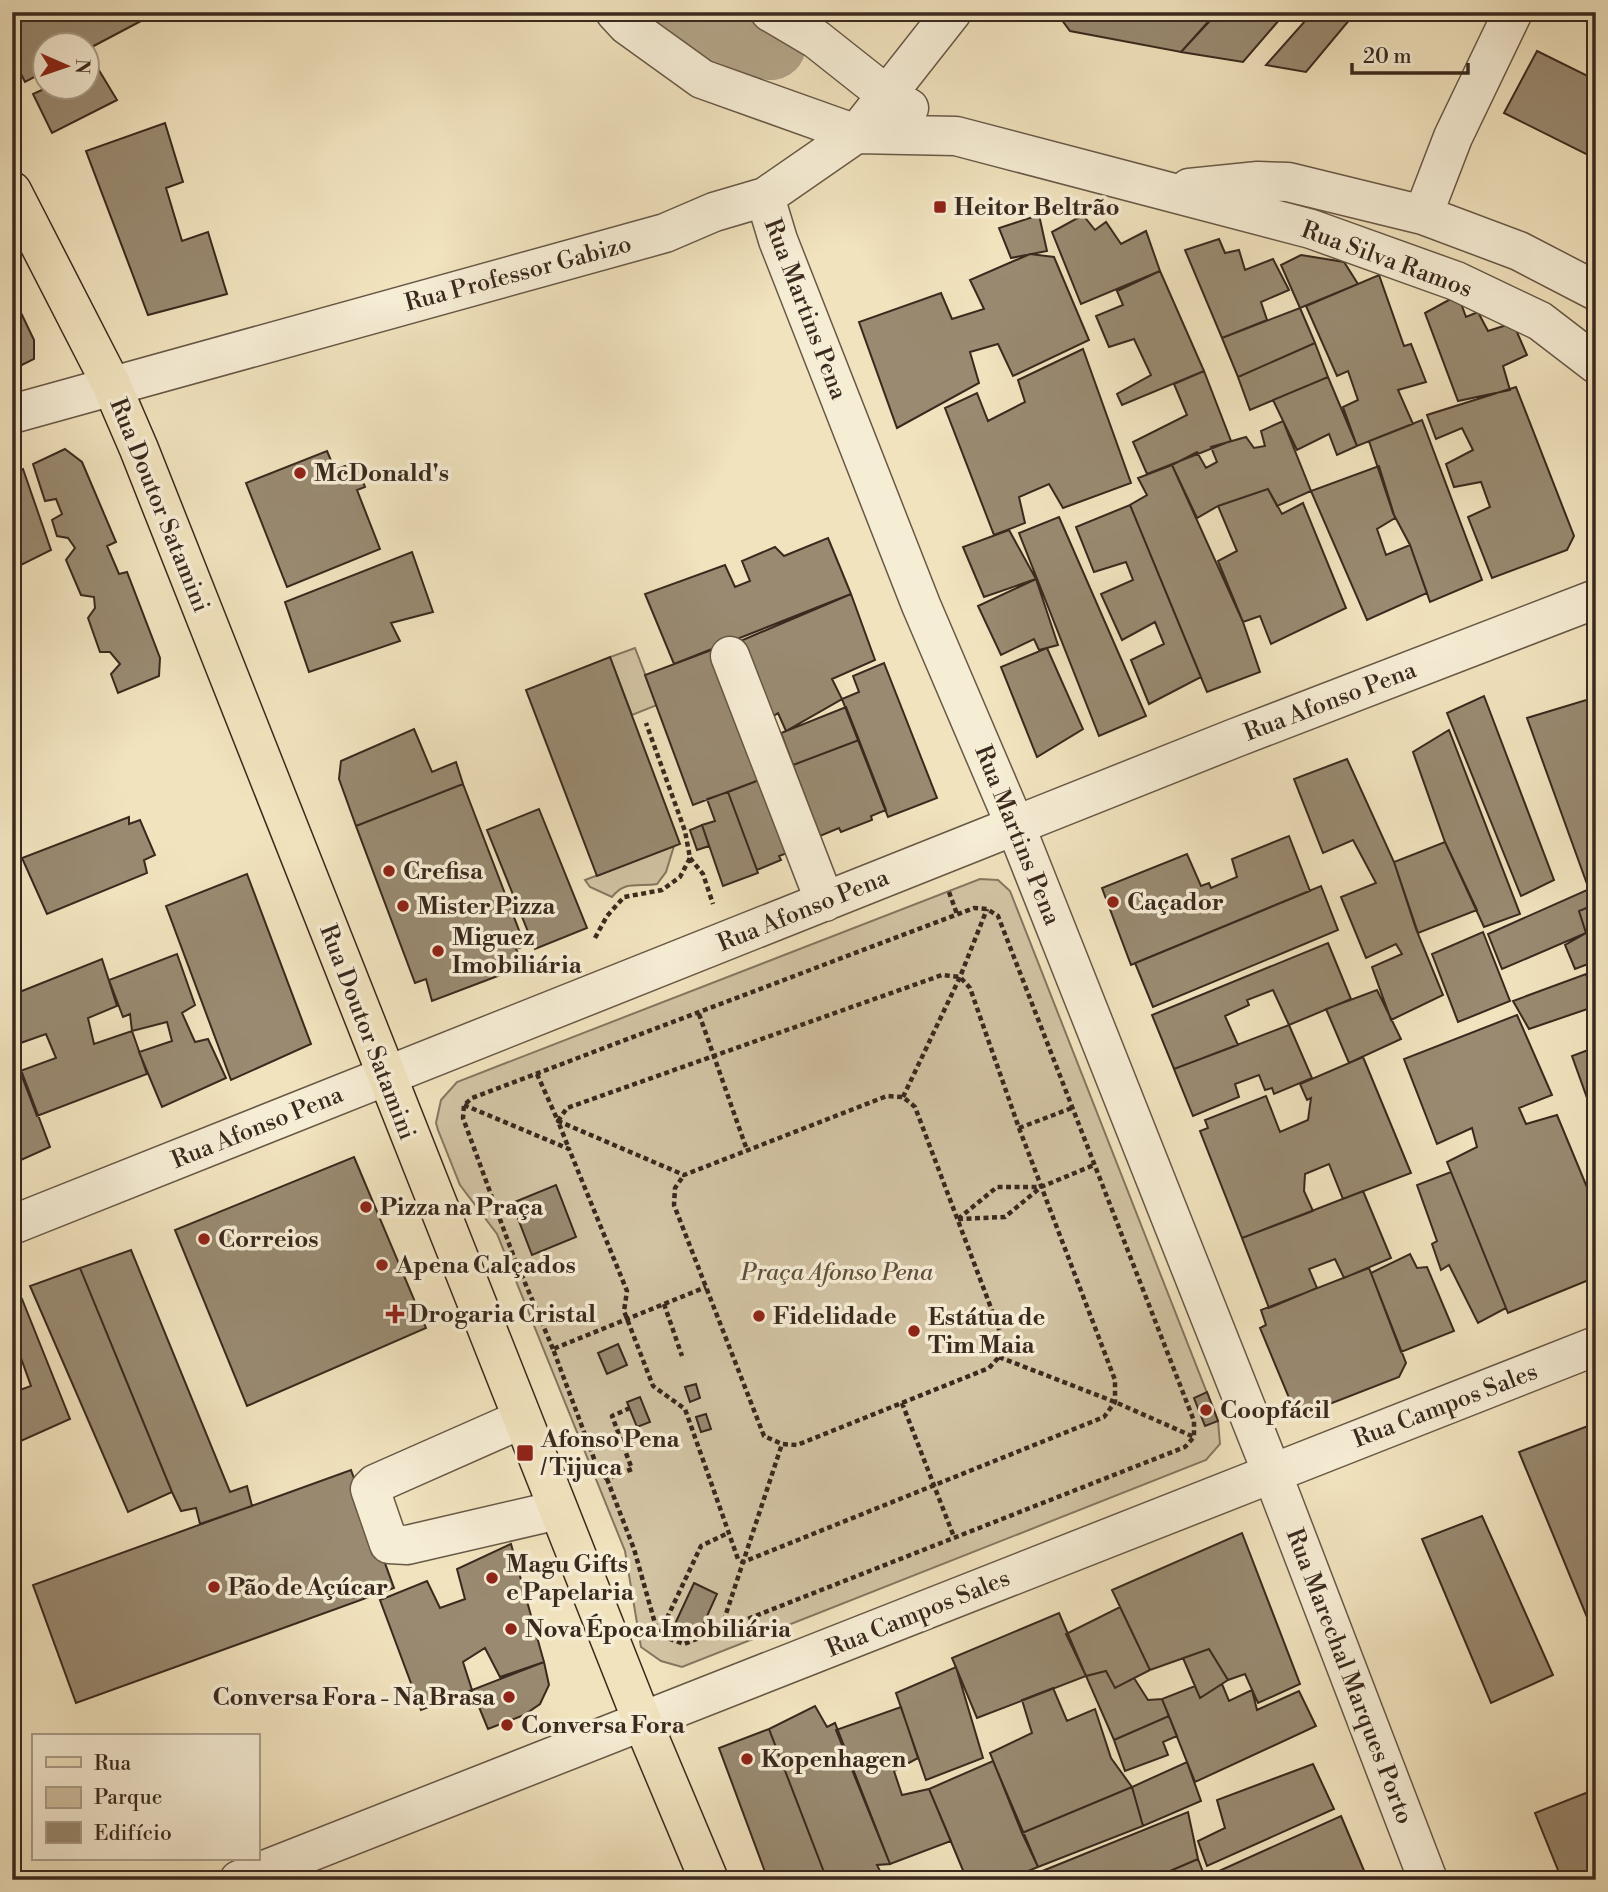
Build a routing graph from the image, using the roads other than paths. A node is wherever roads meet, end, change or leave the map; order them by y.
1 (615, 12) edge
2 (769, 12) edge
3 (952, 12) edge
4 (1513, 12) edge
5 (888, 96) junction
6 (856, 134) junction
7 (956, 136) junction
8 (12, 191) edge
9 (1163, 191) junction
10 (765, 197) junction
11 (1423, 215) junction
12 (1596, 291) edge
13 (1596, 364) edge
14 (111, 384) junction
15 (12, 414) edge
16 (1596, 599) edge
17 (730, 656) dead end
18 (1015, 825) junction
19 (825, 902) junction
20 (385, 1075) junction
21 (12, 1225) edge
22 (1596, 1346) edge
23 (522, 1419) junction
24 (1272, 1473) junction
25 (558, 1510) junction
26 (643, 1723) junction
27 (239, 1880) edge
28 (709, 1880) edge
29 (1428, 1880) edge

1 - 6 street, Rua Silva Ramos
2 - 5 street, Rua Silva Ramos
3 - 5 street, Rua Professor Gabizo
4 - 11 street
5 - 6 street, Rua Professor Gabizo
5 - 7 street, Rua Silva Ramos
6 - 7 street, Rua Silva Ramos
6 - 10 street, Rua Professor Gabizo
7 - 9 street, Rua Silva Ramos
8 - 14 main road, Rua Doutor Satamini
9 - 11 street, Rua Silva Ramos
9 - 13 street, Rua Silva Ramos
10 - 14 street, Rua Professor Gabizo
10 - 18 street, Rua Martins Pena
11 - 12 street, Rua Silva Ramos
14 - 15 street, Rua Professor Gabizo
14 - 20 main road, Rua Doutor Satamini
16 - 18 street, Rua Afonso Pena
17 - 19 street
18 - 19 street, Rua Afonso Pena
18 - 24 street, Rua Martins Pena
19 - 20 street, Rua Afonso Pena
20 - 21 street, Rua Afonso Pena
20 - 23 main road, Rua Doutor Satamini
22 - 24 street, Rua Campos Sales
23 - 25 main road, Rua Doutor Satamini
23 - 25 street
24 - 26 street, Rua Campos Sales
24 - 29 street, Rua Marechal Marques Porto
25 - 26 main road, Rua Doutor Satamini
26 - 27 street, Rua Campos Sales
26 - 28 main road, Rua Doutor Satamini

